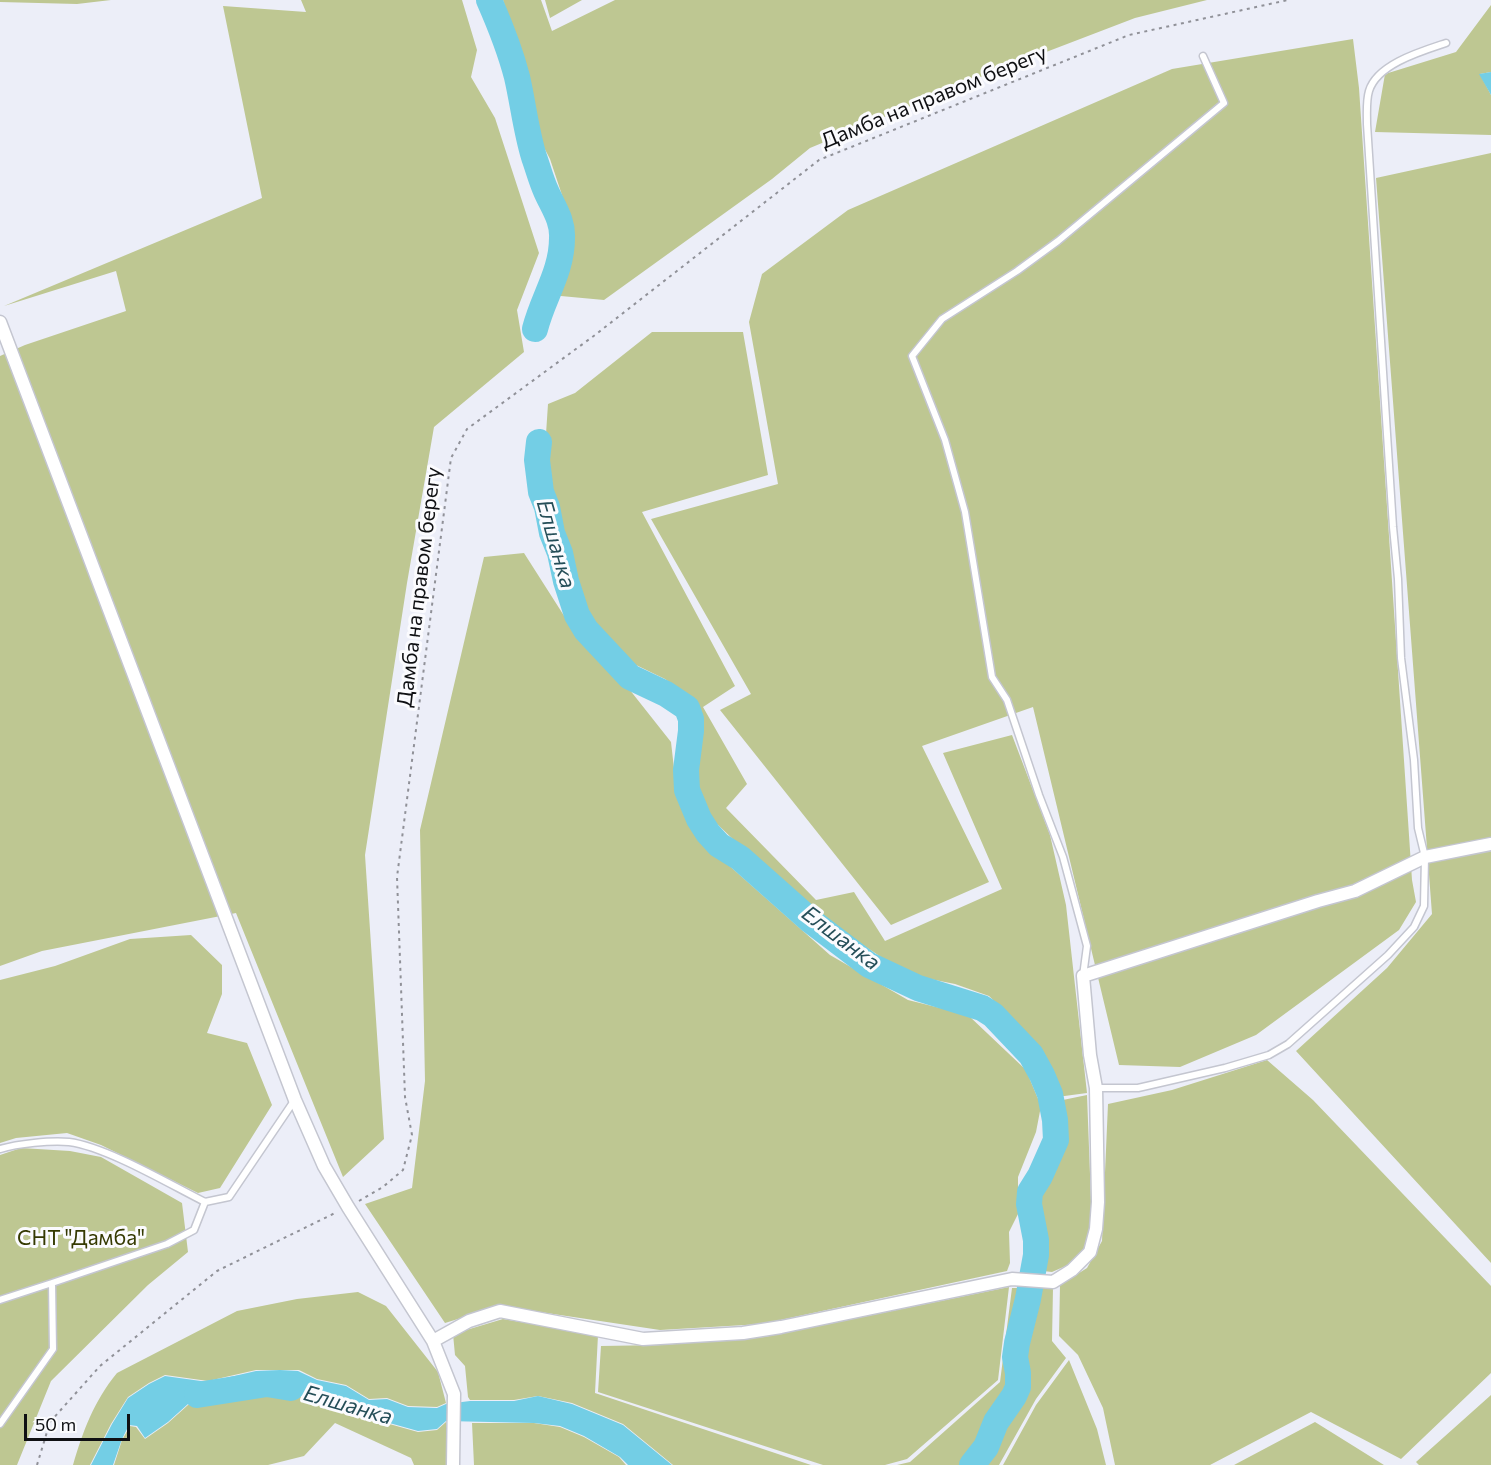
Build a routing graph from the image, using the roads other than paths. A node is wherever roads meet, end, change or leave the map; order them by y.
1 (1446, 43) dead end
2 (1203, 56) dead end
3 (0, 322) edge
4 (1491, 844) edge
5 (1425, 857) junction
6 (1083, 976) junction
7 (1096, 1088) junction
8 (295, 1100) junction
9 (0, 1149) edge
10 (205, 1202) junction
11 (52, 1283) junction
12 (0, 1300) edge
13 (433, 1341) junction
14 (3, 1415) edge
15 (0, 1424) edge
16 (453, 1465) edge

1 - 5 lane
2 - 6 lane
3 - 8 street
4 - 5 street
5 - 6 street
5 - 7 lane
6 - 7 street
7 - 13 street
8 - 10 lane
8 - 13 street
9 - 10 lane
10 - 11 lane
11 - 12 lane
11 - 14 lane
13 - 16 street
14 - 15 lane

